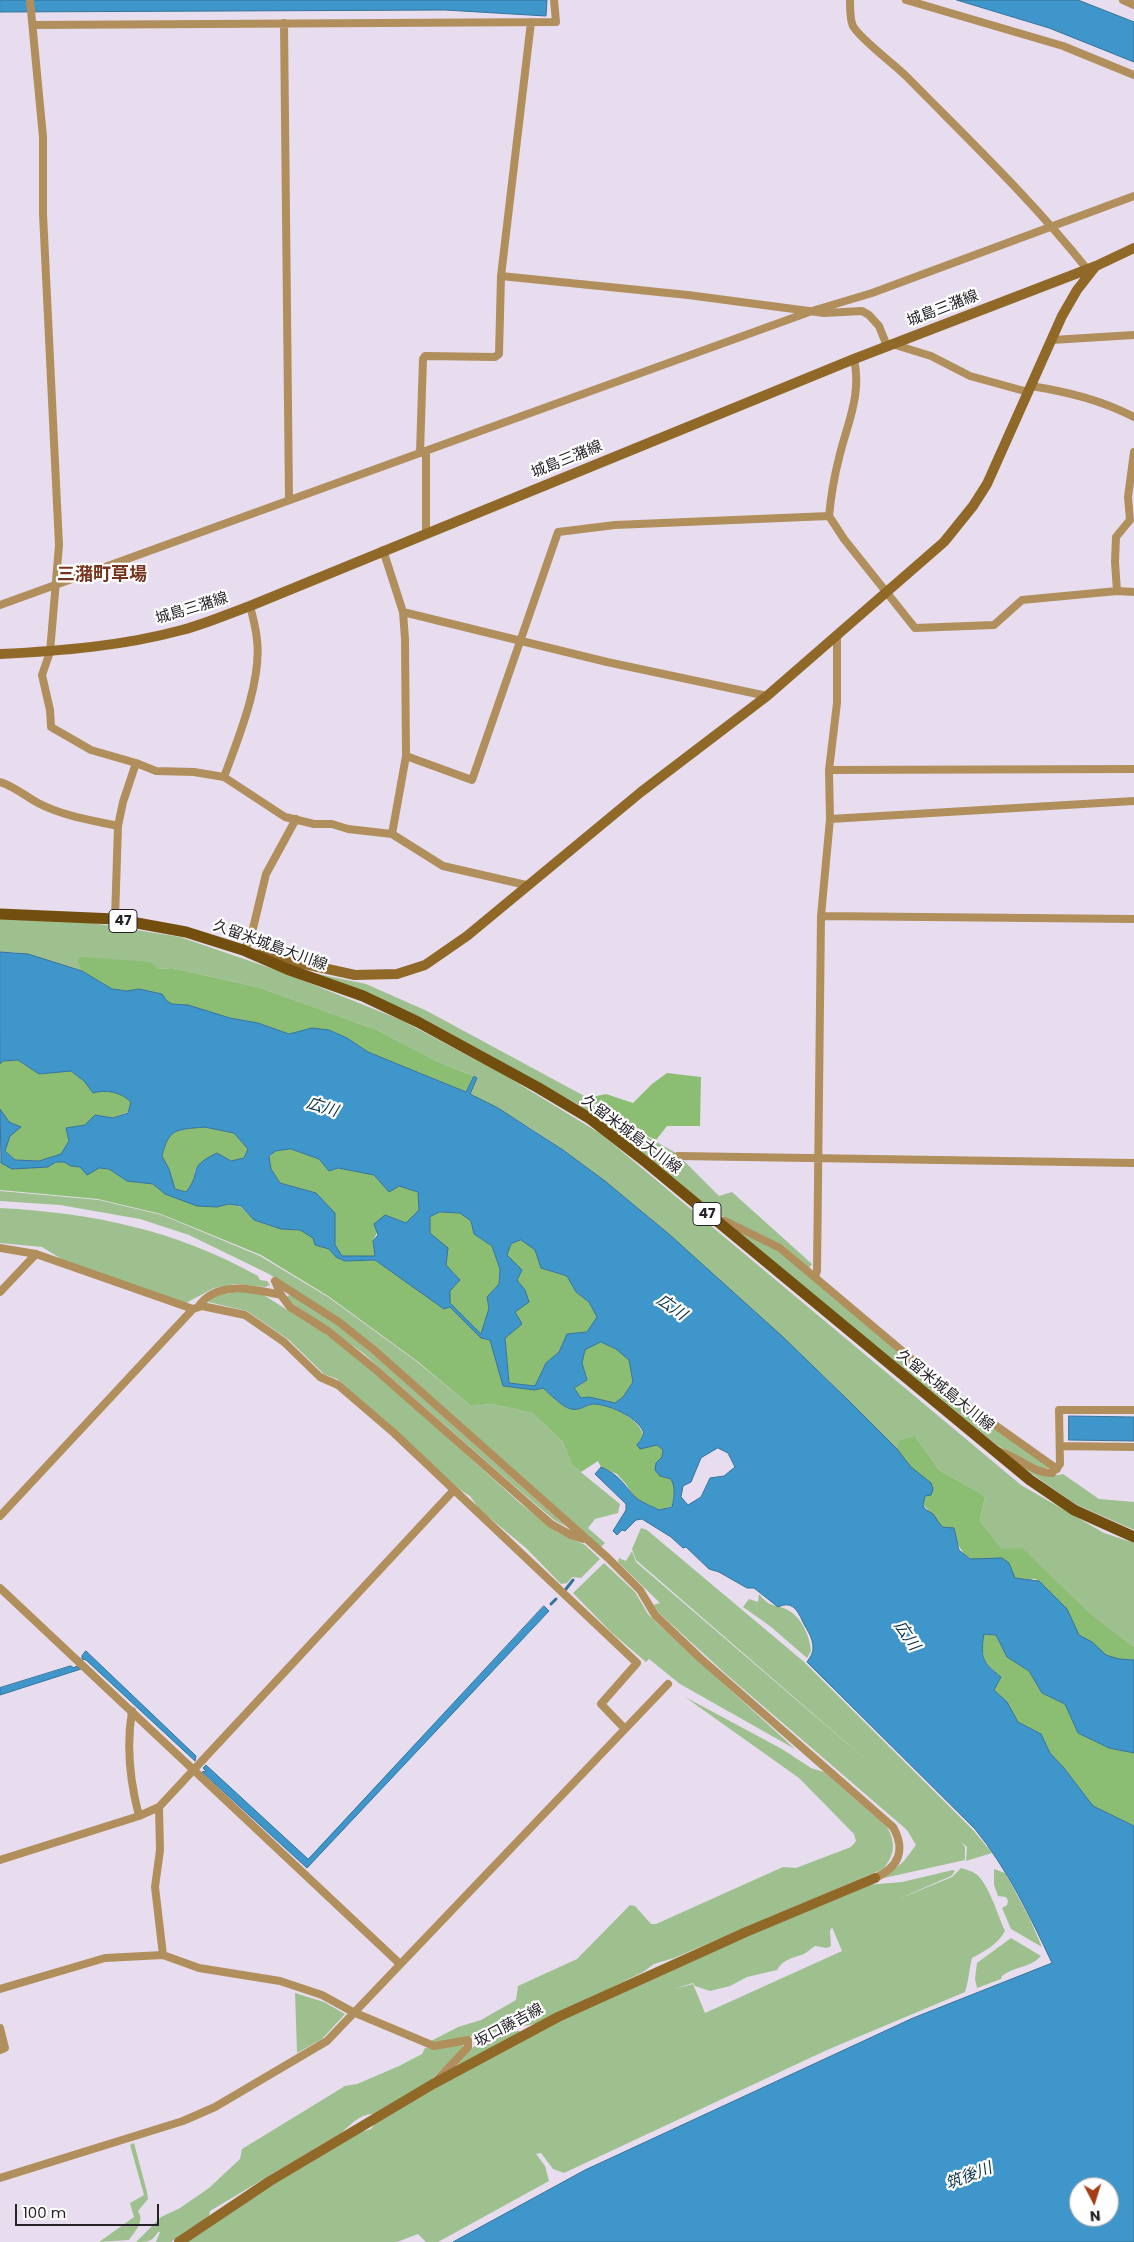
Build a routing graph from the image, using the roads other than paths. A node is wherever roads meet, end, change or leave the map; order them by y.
1 (30, 0) edge
2 (554, 0) edge
3 (850, 0) edge
4 (906, 0) edge
5 (1123, 0) edge
6 (1134, 5) edge
7 (531, 22) junction
8 (284, 23) junction
9 (33, 26) junction
10 (1134, 75) edge
11 (1134, 196) edge
12 (1053, 226) junction
13 (1134, 248) edge
14 (1091, 268) junction
15 (501, 276) junction
16 (812, 311) junction
17 (1134, 335) edge
18 (1052, 340) junction
19 (890, 345) junction
20 (854, 359) junction
21 (1030, 389) junction
22 (1134, 417) edge
23 (423, 452) junction
24 (1134, 452) edge
25 (289, 500) junction
26 (828, 516) junction
27 (426, 533) junction
28 (384, 550) junction
29 (57, 584) junction
30 (1117, 591) junction
31 (887, 592) junction
32 (1134, 592) edge
33 (0, 605) edge
34 (250, 606) junction
35 (403, 612) junction
36 (836, 637) junction
37 (520, 641) junction
38 (50, 652) junction
39 (0, 654) edge
40 (767, 696) junction
41 (406, 756) junction
42 (136, 763) junction
43 (1134, 769) edge
44 (829, 770) junction
45 (224, 777) junction
46 (0, 782) edge
47 (1134, 801) edge
48 (830, 819) junction
49 (296, 820) junction
50 (118, 826) junction
51 (392, 834) junction
52 (526, 885) junction
53 (0, 914) edge
54 (821, 916) junction
55 (1134, 918) edge
56 (116, 920) junction
57 (243, 950) junction
58 (678, 1156) dead end
59 (818, 1158) junction
60 (1134, 1163) edge
61 (714, 1220) junction
62 (0, 1248) edge
63 (36, 1254) junction
64 (815, 1277) junction
65 (0, 1292) edge
66 (280, 1295) junction
67 (195, 1308) junction
68 (1134, 1410) edge
69 (1060, 1446) junction
70 (1134, 1447) edge
71 (993, 1450) junction
72 (1057, 1470) junction
73 (453, 1491) junction
74 (0, 1516) edge
75 (1134, 1537) edge
76 (586, 1540) junction
77 (0, 1588) edge
78 (668, 1684) dead end
79 (132, 1711) junction
80 (625, 1729) junction
81 (194, 1770) junction
82 (159, 1807) junction
83 (139, 1816) junction
84 (0, 1860) edge
85 (875, 1878) joint
86 (163, 1955) junction
87 (399, 1963) junction
88 (0, 1990) edge
89 (353, 2012) junction
90 (0, 2028) edge
91 (0, 2050) edge
92 (433, 2084) junction
93 (0, 2178) edge
94 (179, 2242) edge

1 - 9 street
2 - 7 street
3 - 12 street
4 - 10 street
5 - 6 street
7 - 8 street
7 - 15 street
8 - 9 street
8 - 25 street
9 - 29 street
11 - 12 street
12 - 14 street
12 - 16 street
13 - 14 main road, 城島三潴線
14 - 18 main road
14 - 19 main road, 城島三潴線
15 - 16 street
15 - 23 street
16 - 19 street
16 - 23 street
17 - 18 street
18 - 21 main road
19 - 20 main road, 城島三潴線
19 - 21 street
20 - 26 street
20 - 27 main road, 城島三潴線
21 - 22 street
21 - 31 main road
23 - 25 street
23 - 27 street
24 - 30 street
25 - 29 street
26 - 31 street
26 - 37 street
27 - 28 main road, 城島三潴線
28 - 34 main road, 城島三潴線
28 - 35 street
29 - 33 street
29 - 38 street
30 - 31 street
30 - 32 street
31 - 36 main road
34 - 38 main road, 城島三潴線
34 - 45 street
35 - 37 street
35 - 41 street
36 - 40 main road
36 - 44 street
37 - 40 street
37 - 41 street
38 - 39 main road, 城島三潴線
38 - 42 street
40 - 52 main road
41 - 51 street
42 - 45 street
42 - 50 street
43 - 44 street
44 - 48 street
45 - 49 street
46 - 50 street
47 - 48 street
48 - 54 street
49 - 51 street
49 - 57 street
50 - 56 street
51 - 52 street
52 - 57 main road
53 - 56 main road, 久留米城島大川線 / 47
54 - 55 street
54 - 59 street
56 - 57 main road, 久留米城島大川線 / 47
57 - 61 main road, 久留米城島大川線 / 47
58 - 59 street
59 - 60 street
59 - 64 street
61 - 64 street
61 - 71 main road, 久留米城島大川線 / 47
62 - 63 street
63 - 65 street
63 - 67 street
64 - 72 street
66 - 67 street
66 - 76 street
66 - 76 street
67 - 73 street
67 - 74 street
68 - 69 street
69 - 70 street
69 - 72 street
71 - 72 street
71 - 75 main road, 久留米城島大川線 / 47
73 - 80 street
73 - 81 street
76 - 85 street
77 - 79 street
78 - 80 street
79 - 81 street
79 - 83 street
80 - 87 street
81 - 82 street
81 - 87 street
82 - 83 street
82 - 86 street
83 - 84 street
85 - 92 main road, 坂口藤吉線
86 - 88 street
86 - 89 street
87 - 89 street
89 - 92 street
89 - 93 street
90 - 91 street
92 - 94 main road, 坂口藤吉線

